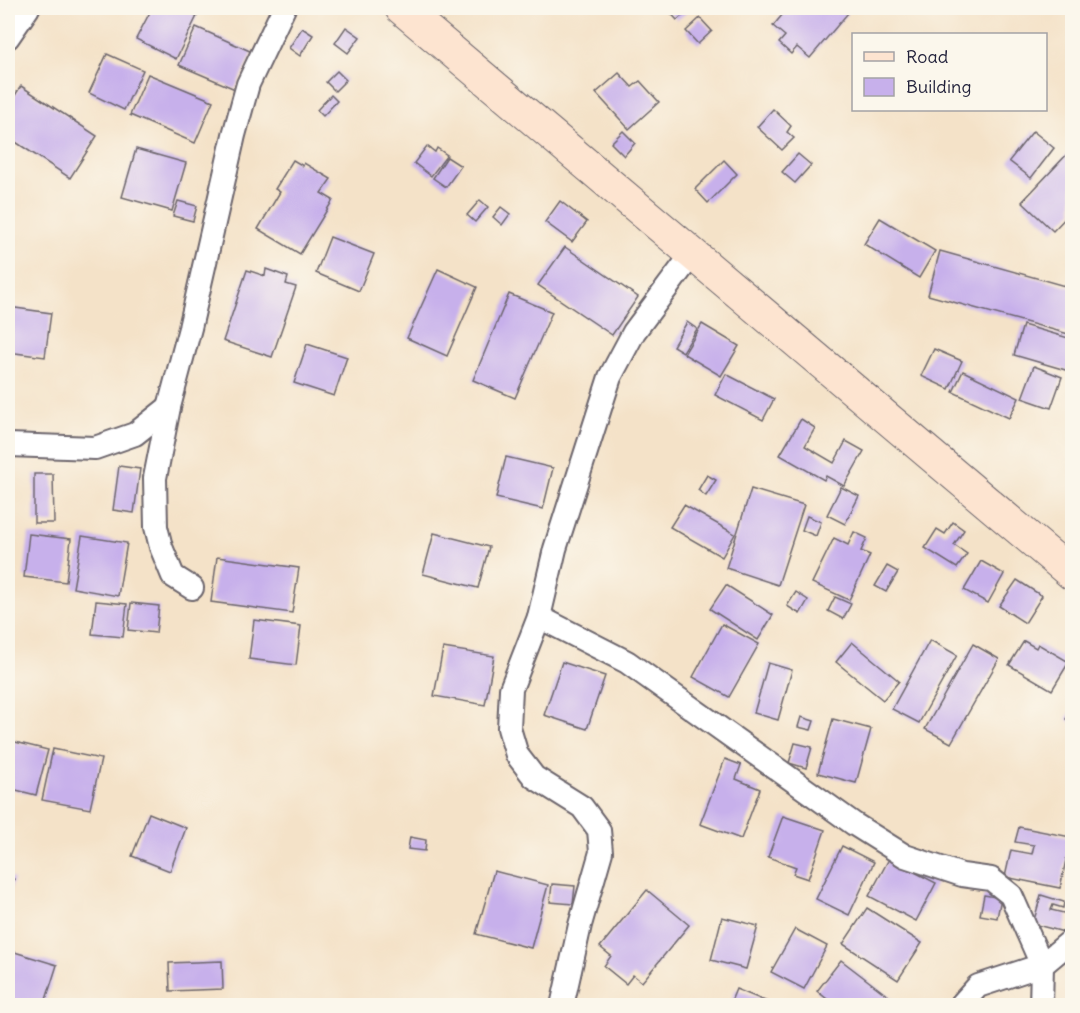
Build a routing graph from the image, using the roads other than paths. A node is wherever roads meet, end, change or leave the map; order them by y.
1 (28, 8) edge
2 (284, 8) edge
3 (401, 8) edge
4 (8, 37) edge
5 (693, 253) junction
6 (169, 407) junction
7 (8, 445) edge
8 (1072, 574) edge
9 (192, 588) dead end
10 (539, 617) junction
11 (1072, 940) edge
12 (1041, 964) junction
13 (562, 1005) edge
14 (960, 1005) edge
15 (1041, 1005) edge

1 - 4 street
2 - 6 street
3 - 5 main road
5 - 8 main road
5 - 10 street
6 - 7 street
6 - 9 street
10 - 12 street
10 - 13 street
11 - 12 street
12 - 14 street
12 - 15 street

